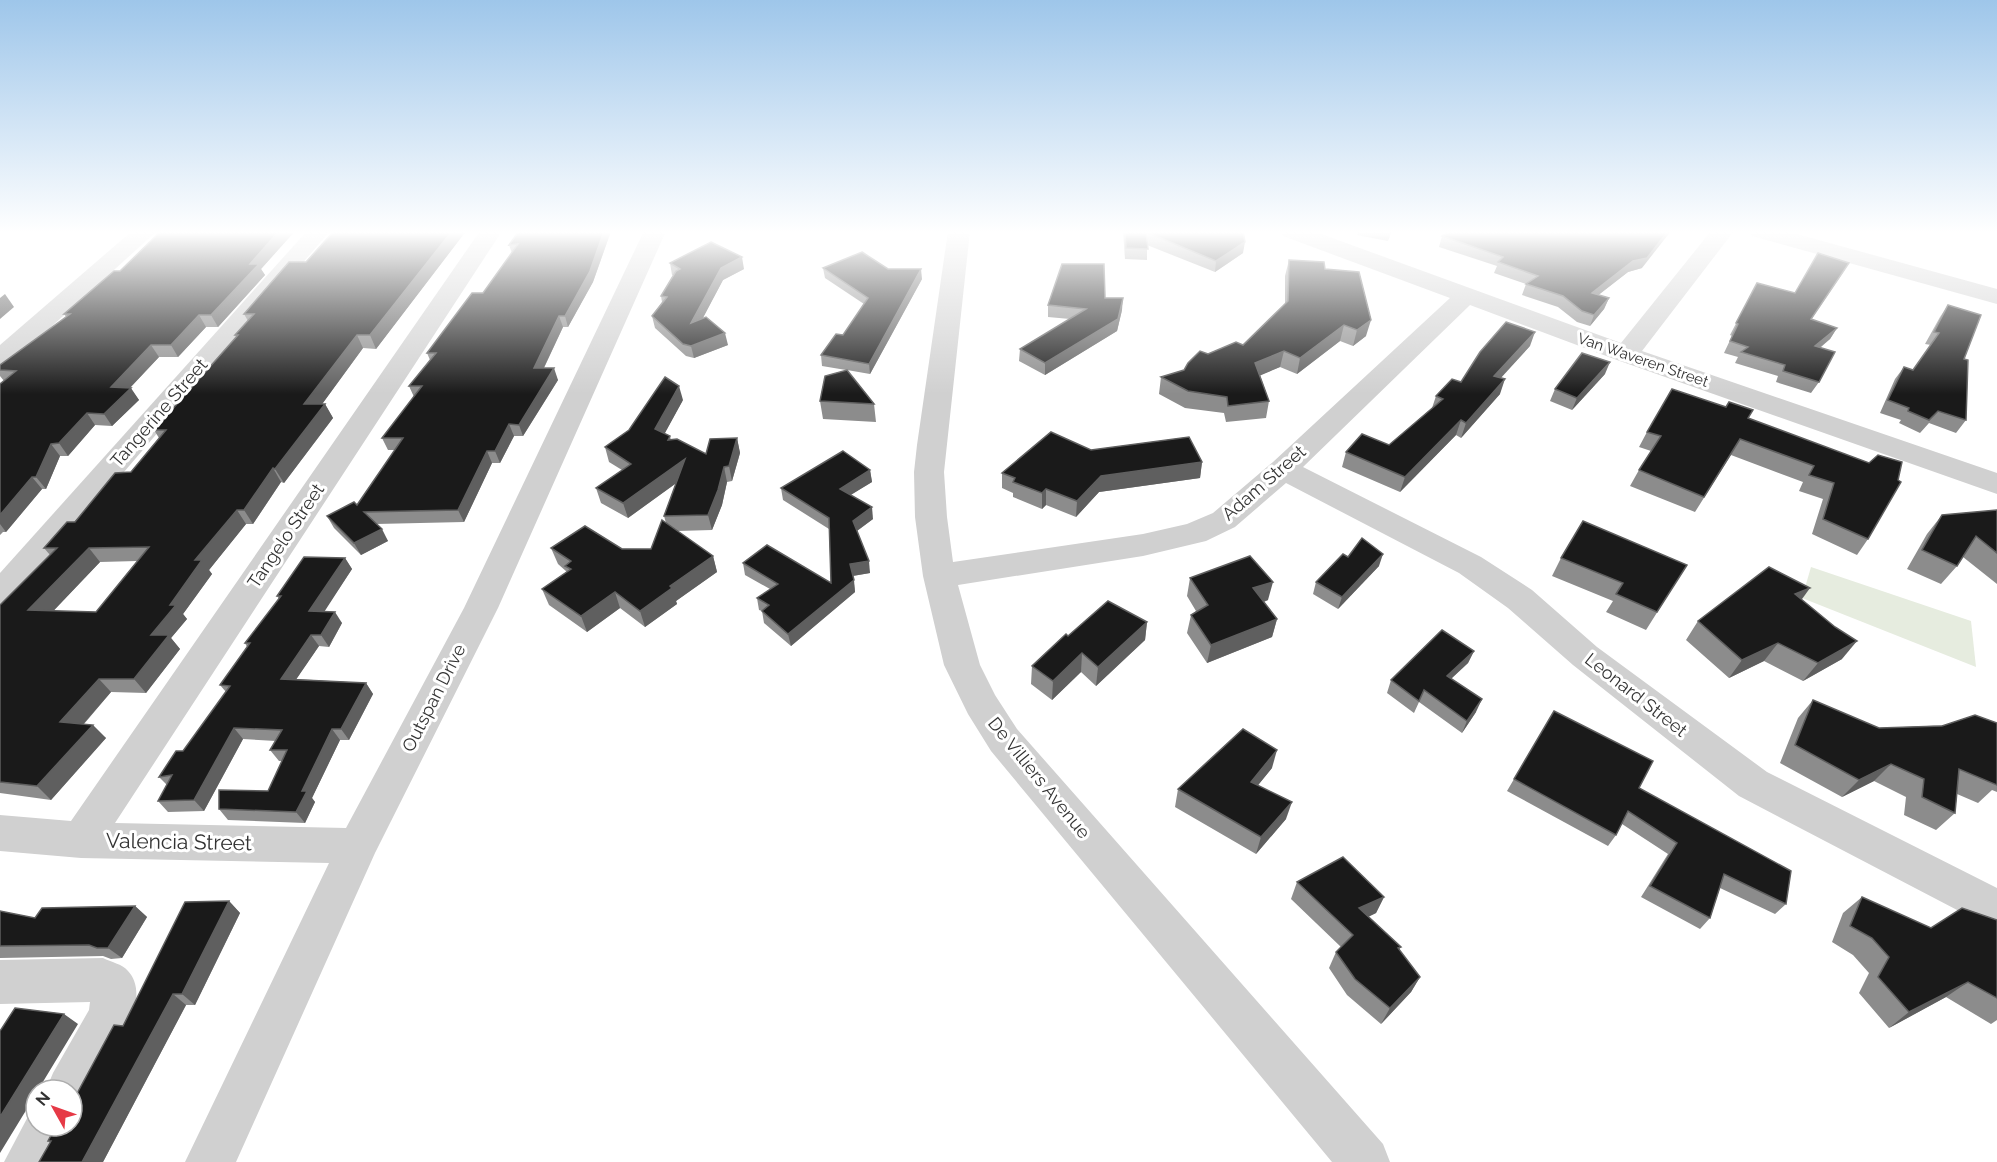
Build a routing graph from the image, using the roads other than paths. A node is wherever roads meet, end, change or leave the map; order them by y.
1 (84, 285) edge
2 (271, 285) edge
3 (454, 285) edge
4 (630, 285) edge
5 (952, 285) edge
6 (1434, 285) edge
7 (1680, 285) edge
8 (1955, 285) edge
9 (1465, 297) junction
10 (1997, 297) edge
11 (1626, 354) junction
12 (0, 359) edge
13 (1283, 468) junction
14 (1997, 484) edge
15 (939, 576) junction
16 (0, 595) edge
17 (0, 833) edge
18 (81, 840) junction
19 (358, 846) junction
20 (1997, 909) edge
21 (0, 982) edge
22 (77, 1078) edge
23 (42, 1138) edge
24 (29, 1162) edge
25 (210, 1162) edge
26 (1365, 1162) edge

1 - 12 street
2 - 16 street, Tangerine Street
3 - 18 street, Tangelo Street
4 - 19 street, Outspan Drive
5 - 15 street, De Villiers Avenue
6 - 9 street, Van Waveren Street
7 - 11 street
8 - 10 street
9 - 11 street, Van Waveren Street
9 - 13 street, Adam Street
11 - 14 street, Van Waveren Street
13 - 15 street, Adam Street
13 - 20 street, Leonard Street
15 - 26 street, De Villiers Avenue
17 - 18 street, Valencia Street
18 - 19 street, Valencia Street
19 - 25 street, Outspan Drive
21 - 22 street
23 - 24 street

